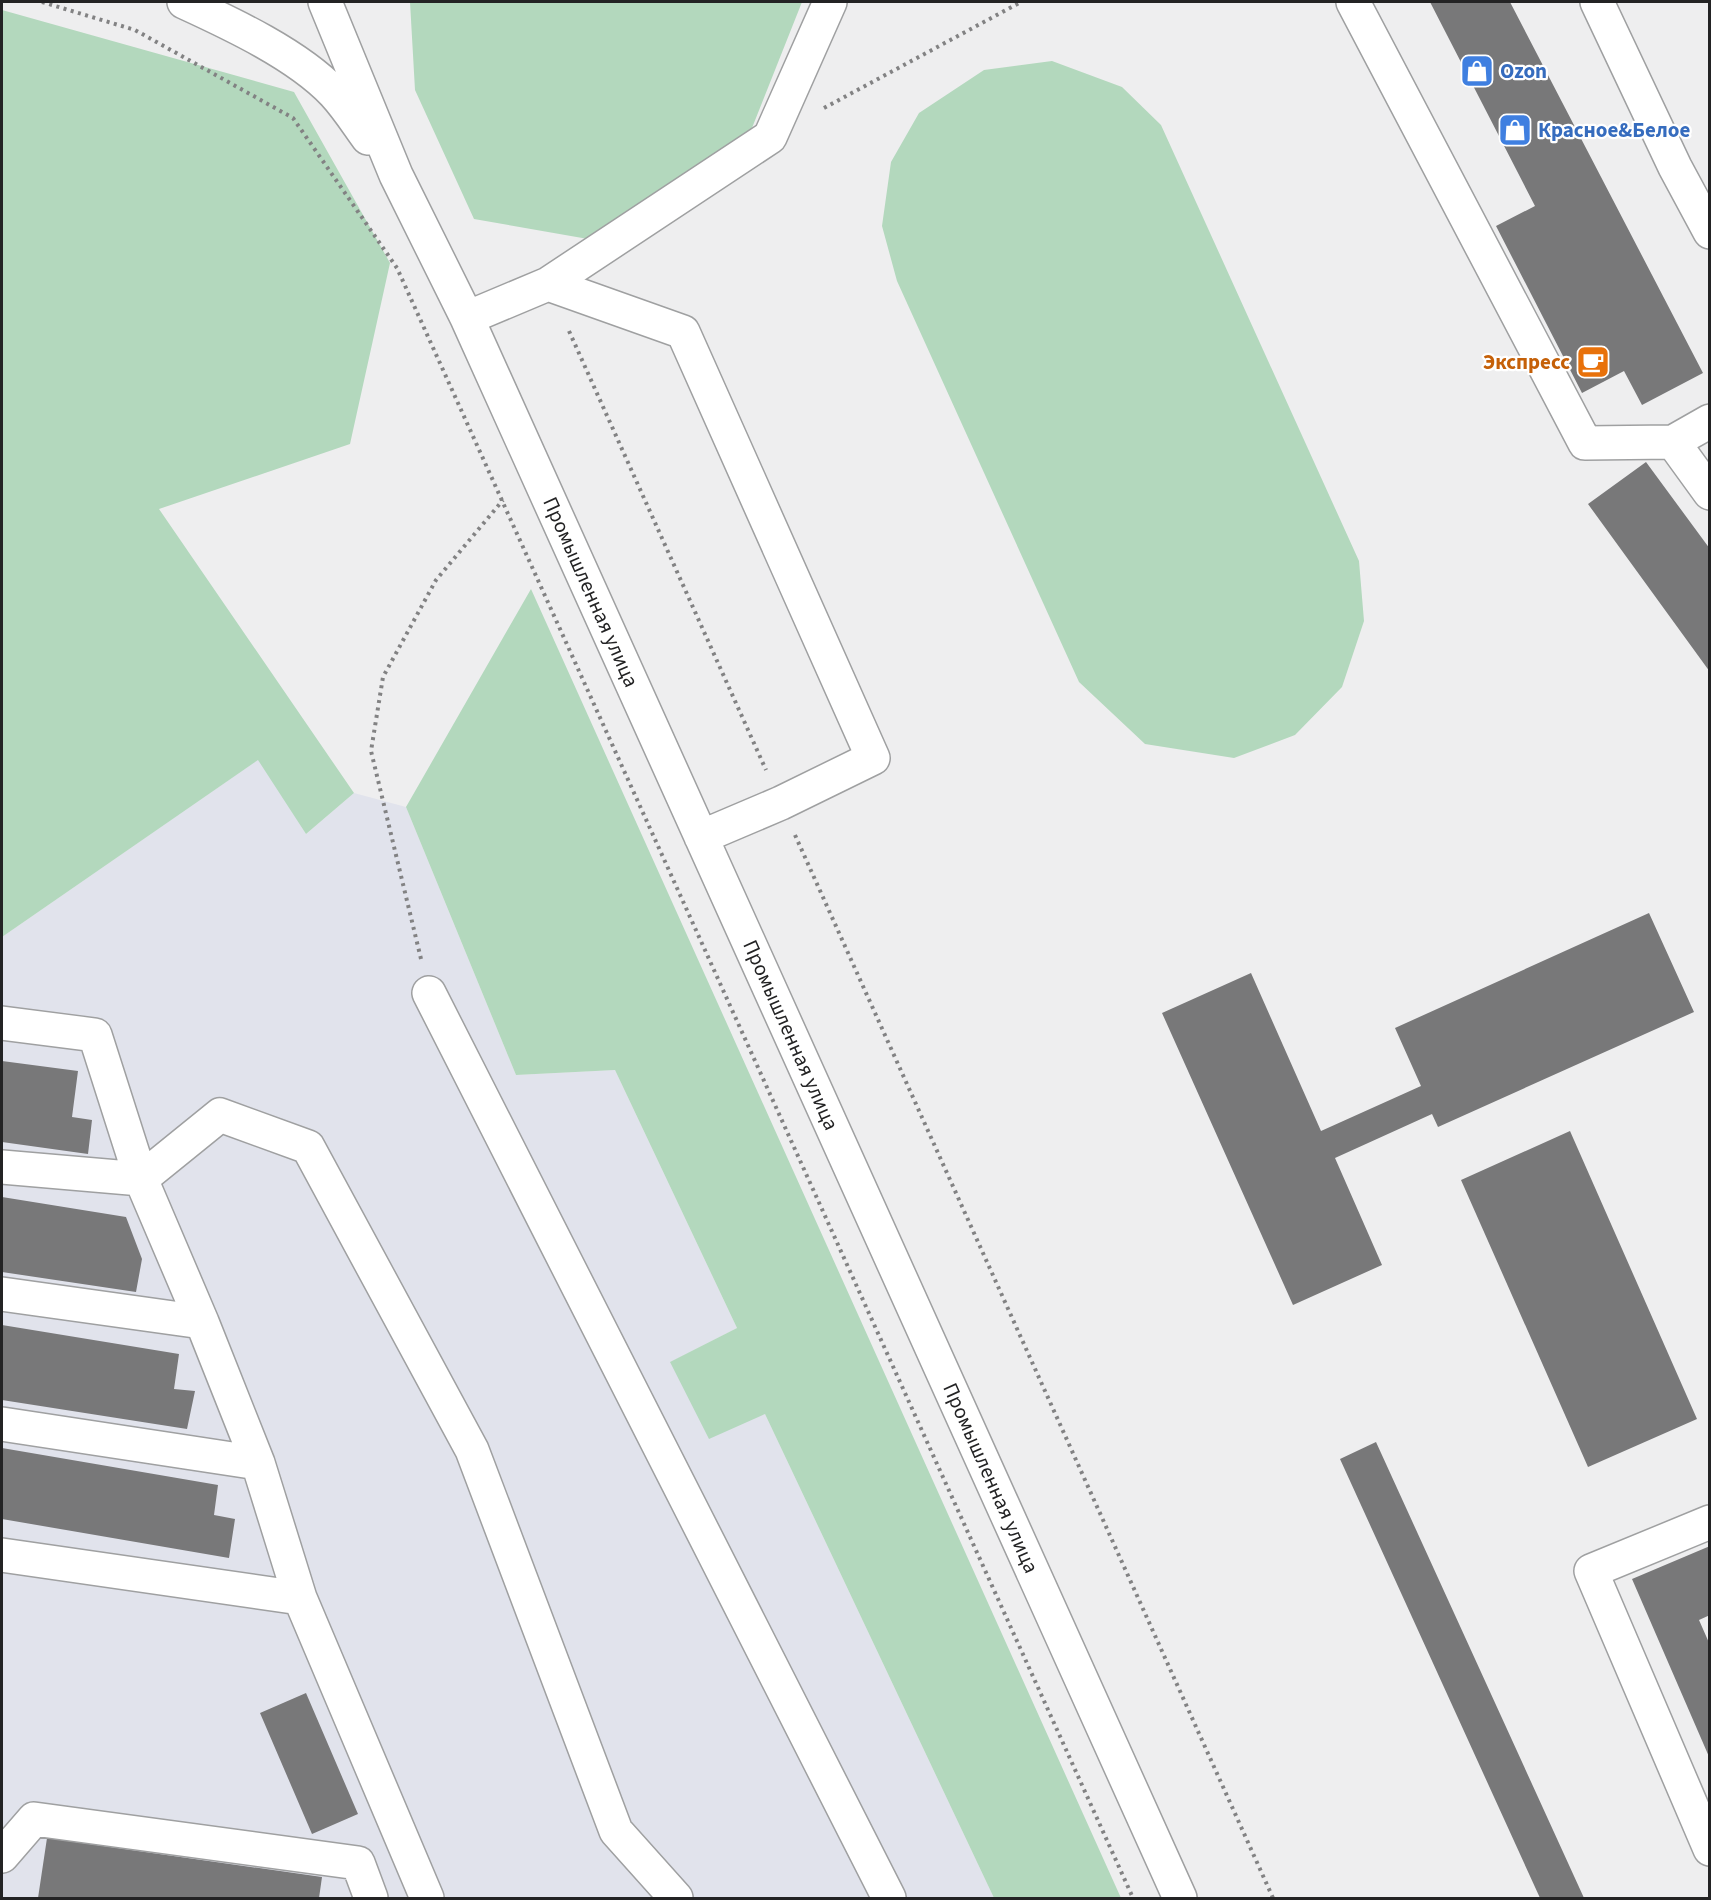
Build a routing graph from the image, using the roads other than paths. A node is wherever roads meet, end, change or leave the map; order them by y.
1 (184, 2) edge
2 (325, 2) edge
3 (830, 2) edge
4 (1353, 2) edge
5 (1597, 2) edge
6 (396, 175) junction
7 (1710, 232) edge
8 (548, 284) junction
9 (467, 318) junction
10 (1710, 421) edge
11 (1673, 442) junction
12 (1710, 494) edge
13 (701, 837) junction
14 (429, 993) road end
15 (2, 1023) edge
16 (2, 1167) edge
17 (141, 1179) junction
18 (2, 1294) edge
19 (202, 1322) junction
20 (2, 1424) edge
21 (258, 1463) junction
22 (1710, 1522) edge
23 (2, 1555) edge
24 (300, 1598) junction
25 (1710, 1849) edge
26 (2, 1856) edge
27 (371, 1899) edge
28 (427, 1899) edge
29 (676, 1899) edge
30 (889, 1899) edge
31 (1180, 1899) edge

1 - 6 street, Промышленная улица
2 - 6 street, Промышленная улица
3 - 8 street
4 - 11 street
5 - 7 street
6 - 9 street, Промышленная улица
8 - 9 street
8 - 13 street
9 - 13 street, Промышленная улица
10 - 11 street
11 - 12 street
13 - 31 street, Промышленная улица
14 - 30 street
15 - 17 street
16 - 17 street
17 - 19 street
17 - 29 street
18 - 19 street
19 - 21 street
20 - 21 street
21 - 24 street
22 - 25 street
23 - 24 street
24 - 28 street
26 - 27 street

